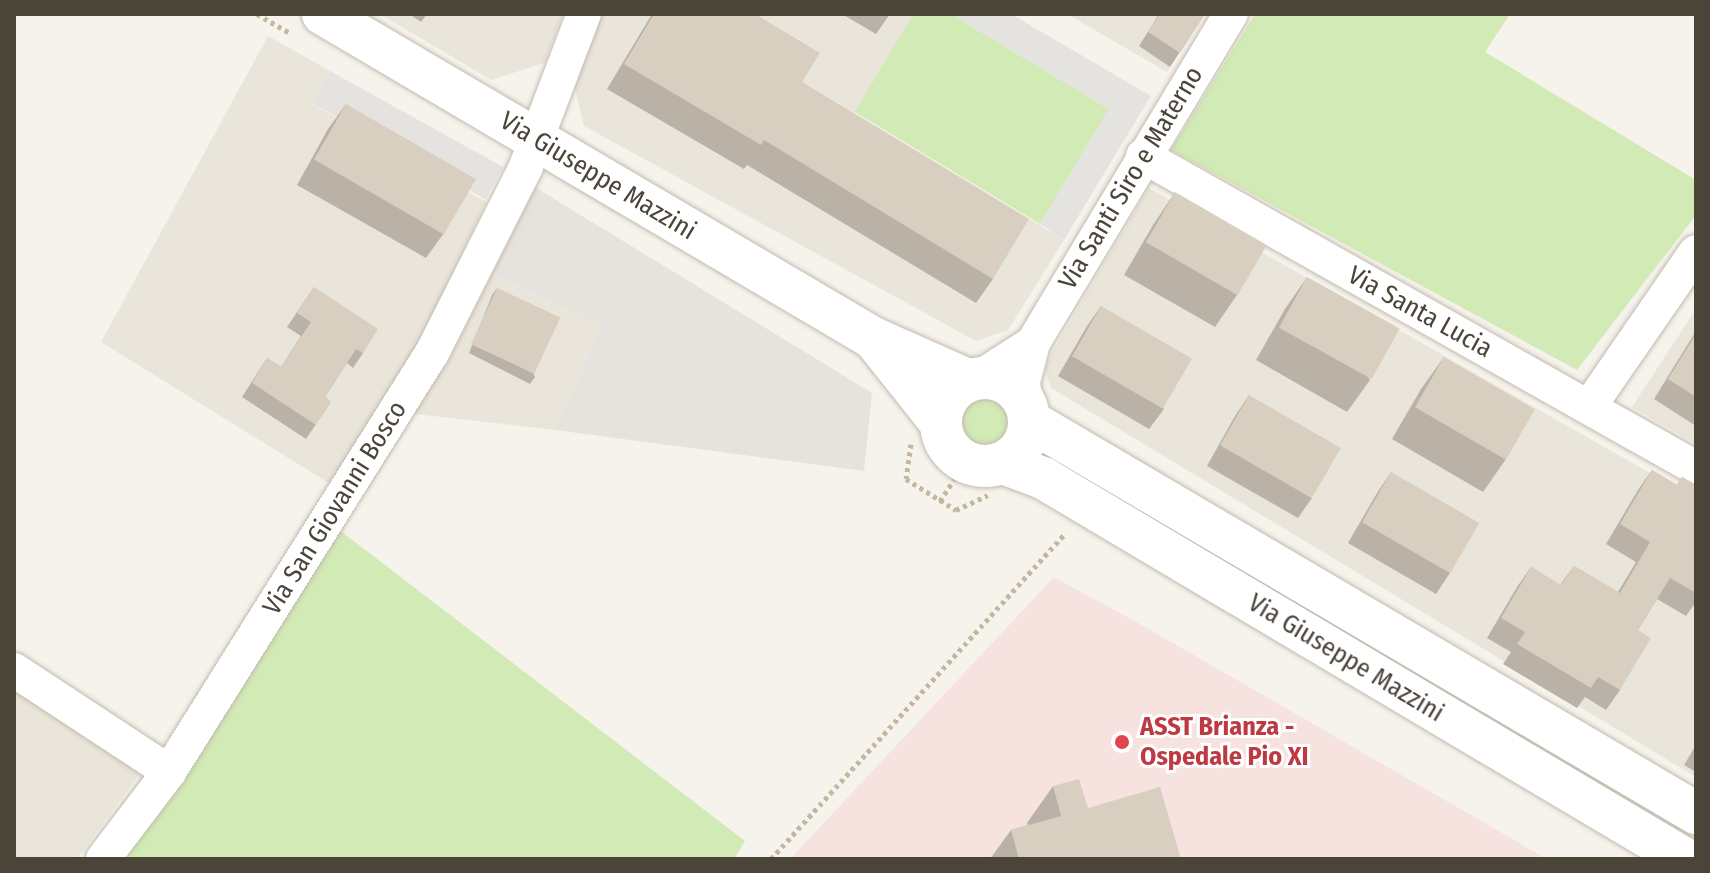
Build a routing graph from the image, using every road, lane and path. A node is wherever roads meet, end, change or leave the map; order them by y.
1 (257, 14) edge
2 (584, 14) edge
3 (1231, 14) edge
4 (310, 26) edge
5 (537, 140) junction
6 (1143, 156) junction
7 (1696, 252) edge
8 (873, 338) junction
9 (1033, 343) junction
10 (974, 379) junction
11 (1589, 407) junction
12 (1028, 412) junction
13 (926, 429) junction
14 (1696, 468) edge
15 (990, 475) junction
16 (940, 501) junction
17 (1081, 521) junction
18 (14, 670) edge
19 (169, 772) junction
20 (1696, 813) edge
21 (103, 859) edge
22 (771, 859) edge
23 (1685, 859) edge

1 - 4 path
2 - 5 street, Via San Giovanni Bosco
3 - 6 street, Via Santi Siro e Materno
4 - 5 street, Via Giuseppe Mazzini
5 - 8 street, Via Giuseppe Mazzini
5 - 19 street, Via San Giovanni Bosco
6 - 9 street, Via Santi Siro e Materno
6 - 11 street, Via Santa Lucia
7 - 11 street
8 - 10 street, Via Giuseppe Mazzini
8 - 13 street, Via Giuseppe Mazzini
9 - 10 street, Via Santi Siro e Materno
9 - 12 street, Via Santi Siro e Materno
10 - 12 street
10 - 13 street
11 - 14 street, Via Santa Lucia
12 - 15 street
12 - 20 street, Via Giuseppe Mazzini
13 - 15 street
13 - 16 path
15 - 16 path
15 - 16 path
15 - 17 street, Via Giuseppe Mazzini
17 - 22 path
17 - 23 street, Via Giuseppe Mazzini
18 - 19 street
19 - 21 street, Via San Giovanni Bosco

